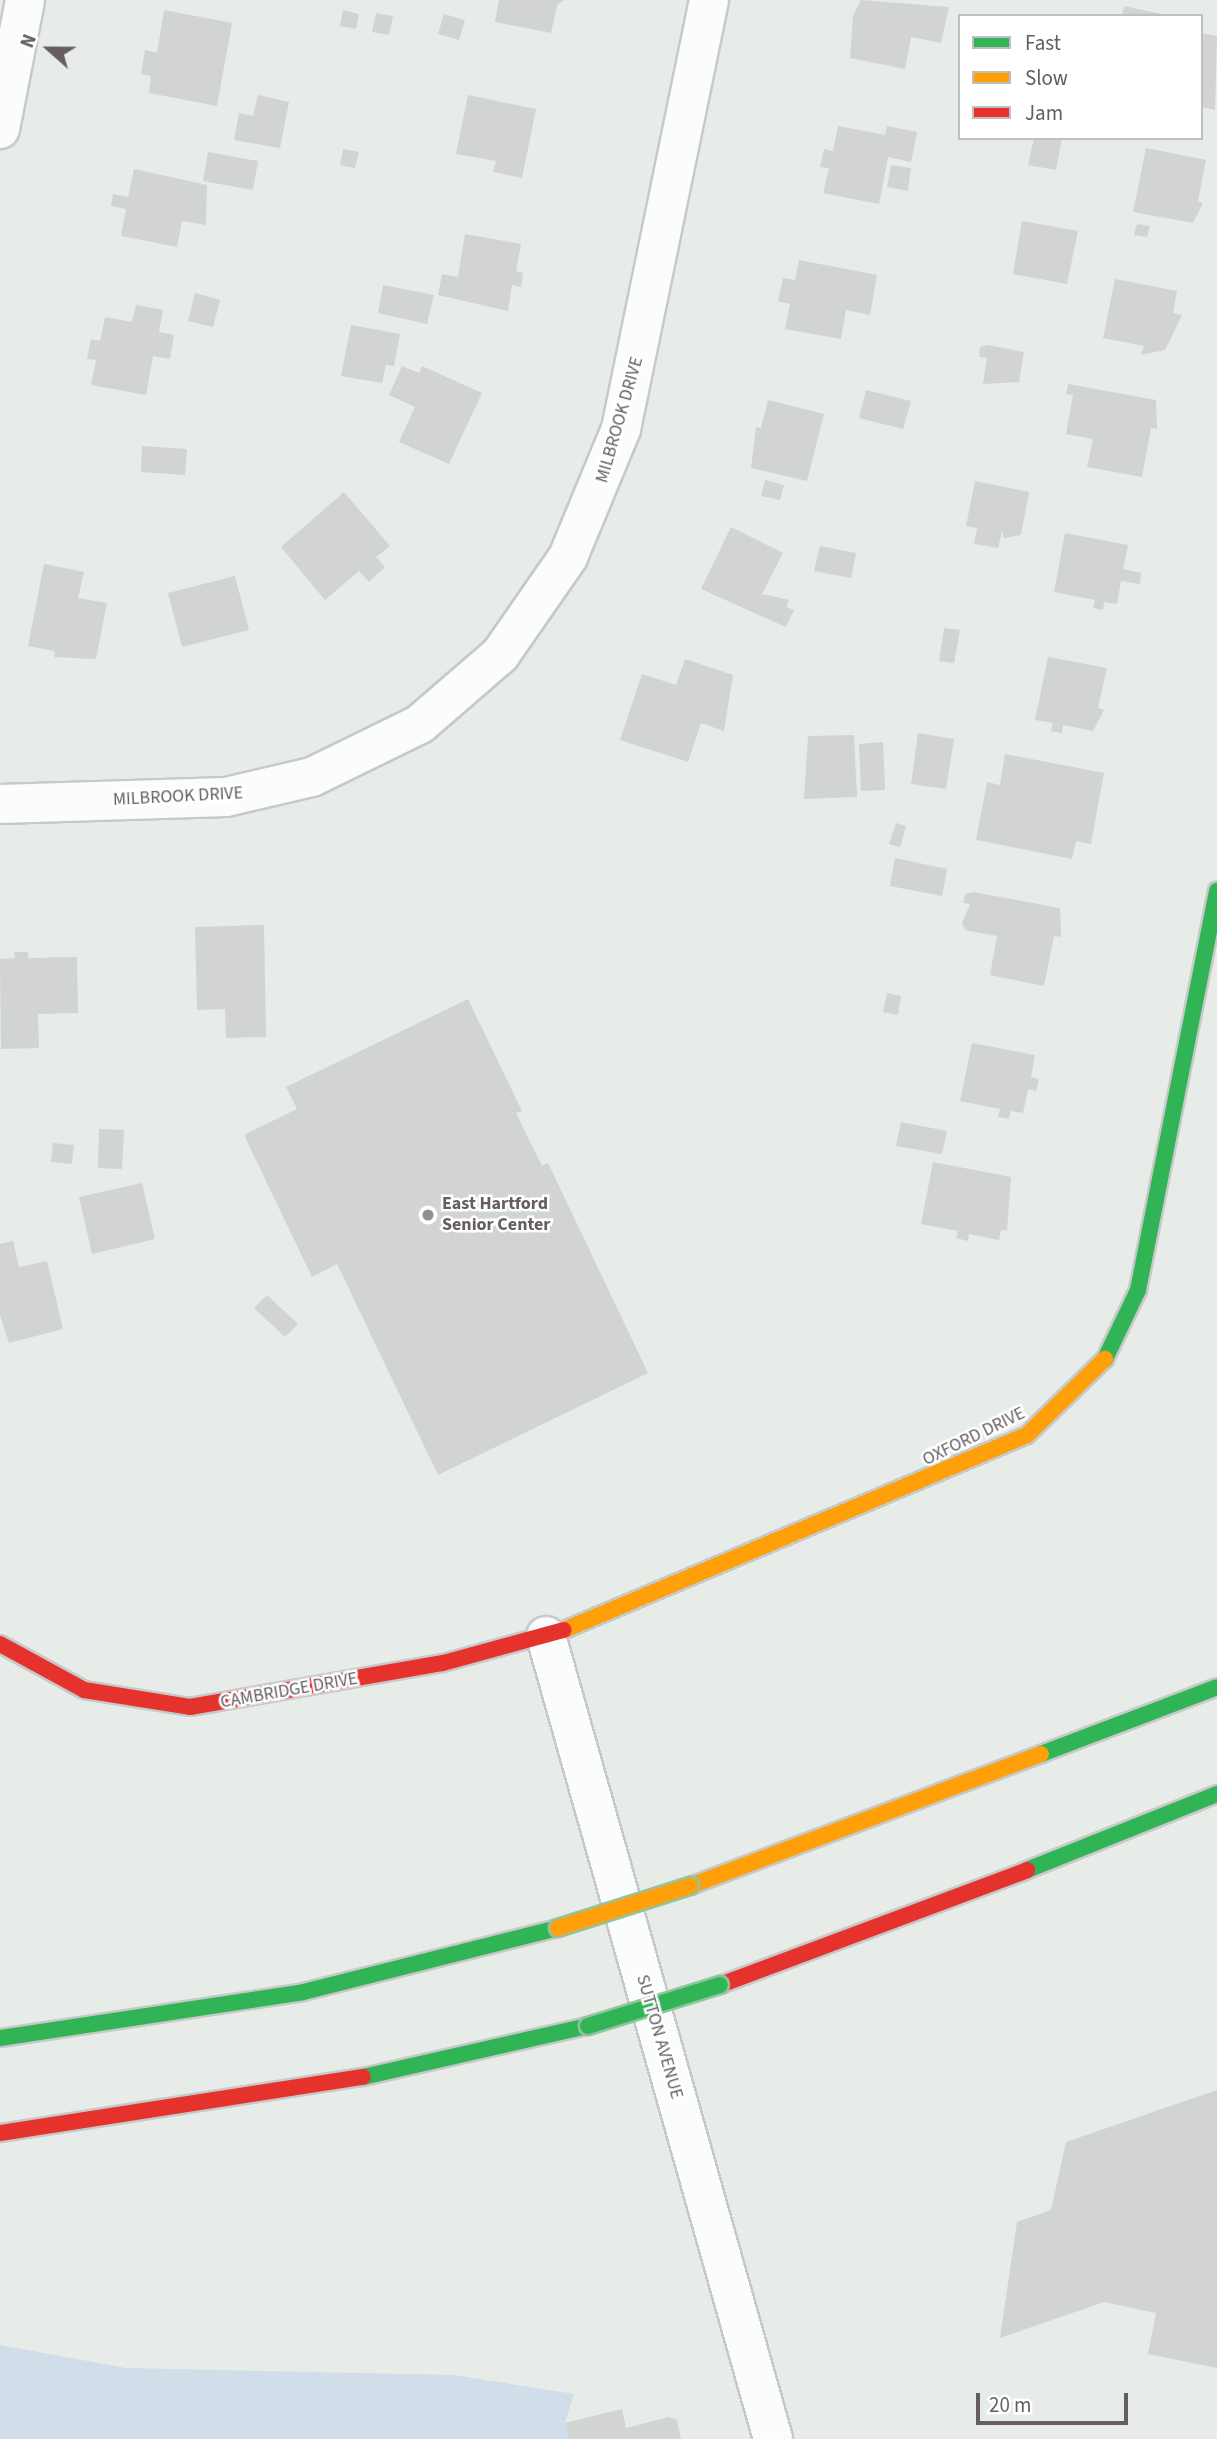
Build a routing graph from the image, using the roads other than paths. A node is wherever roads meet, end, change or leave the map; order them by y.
1 (26, 0) edge
2 (709, 0) edge
3 (0, 129) edge
4 (0, 804) edge
5 (1217, 891) edge
6 (546, 1636) junction
7 (0, 1644) edge
8 (1217, 1687) edge
9 (1217, 1794) edge
10 (0, 2038) edge
11 (0, 2133) edge
12 (773, 2439) edge

1 - 3 street
2 - 4 street, MILBROOK DRIVE
5 - 6 main road, OXFORD DRIVE
6 - 7 main road, CAMBRIDGE DRIVE
6 - 12 street, SUTTON AVENUE
8 - 10 main road, bridge
9 - 11 main road, bridge

